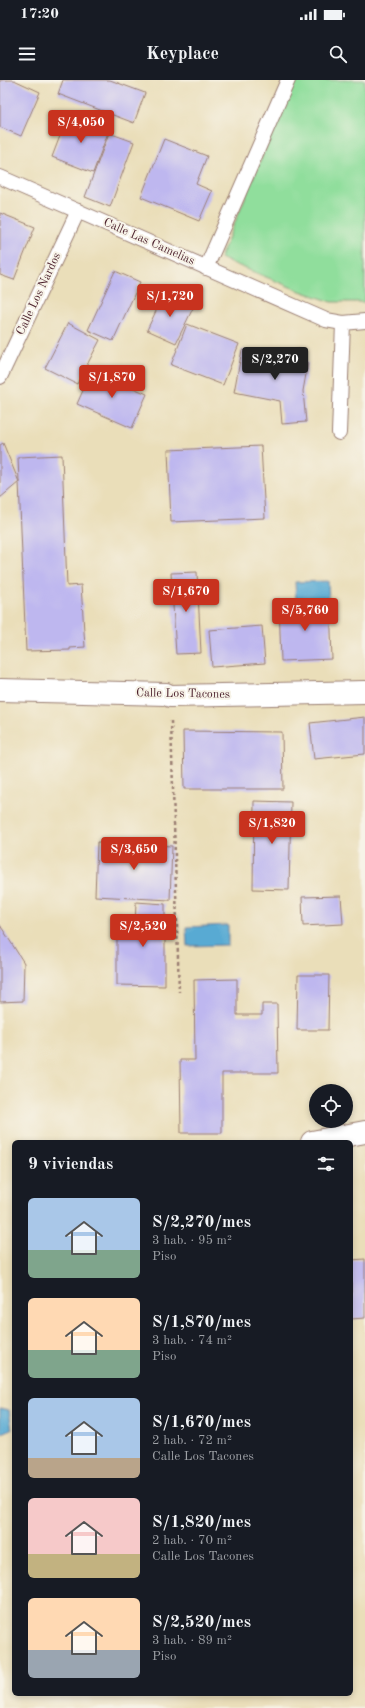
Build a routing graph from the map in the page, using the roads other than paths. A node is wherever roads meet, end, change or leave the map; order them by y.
1 (288, 80) edge
2 (0, 177) edge
3 (78, 211) junction
4 (206, 268) junction
5 (365, 321) edge
6 (343, 323) junction
7 (0, 377) edge
8 (339, 433) dead end
9 (0, 690) edge
10 (365, 692) edge
11 (365, 1132) edge
12 (323, 1140) edge

1 - 4 lane
2 - 3 lane, Calle Las Camelias
3 - 4 lane, Calle Las Camelias
3 - 7 lane, Calle Los Nardos
4 - 6 lane, Calle Las Camelias
5 - 6 lane, Calle Las Camelias
6 - 8 lane
9 - 10 street, Calle Los Tacones
11 - 12 street

